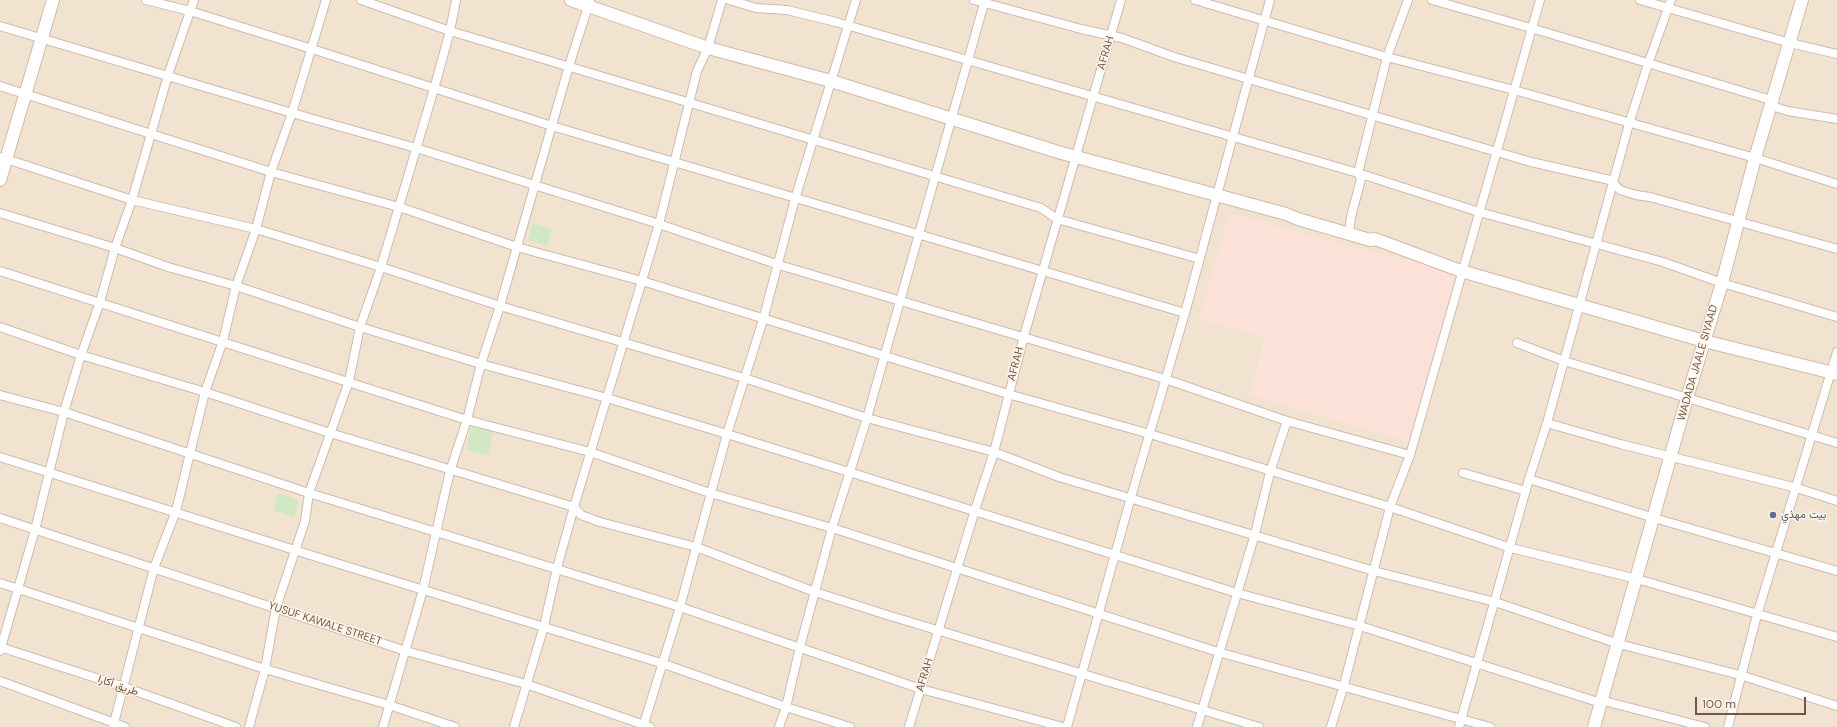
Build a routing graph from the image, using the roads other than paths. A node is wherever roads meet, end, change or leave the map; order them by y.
1 (53, 0) edge
2 (146, 0) edge
3 (194, 0) edge
4 (326, 0) edge
5 (361, 0) edge
6 (456, 0) edge
7 (570, 0) edge
8 (722, 0) edge
9 (729, 0) edge
10 (856, 0) edge
11 (974, 0) edge
12 (1121, 0) edge
13 (1195, 0) edge
14 (1270, 0) edge
15 (1408, 0) edge
16 (1432, 0) edge
17 (1540, 0) edge
18 (1640, 0) edge
19 (1671, 0) edge
20 (1802, 0) edge
21 (985, 2) edge
22 (589, 3) edge
23 (1669, 9) junction
24 (190, 11) junction
25 (1265, 21) junction
26 (0, 26) edge
27 (848, 26) junction
28 (1531, 28) junction
29 (450, 31) junction
30 (1111, 35) junction
31 (42, 40) junction
32 (1790, 43) junction
33 (708, 48) junction
34 (312, 49) junction
35 (1837, 54) edge
36 (1387, 57) junction
37 (968, 61) junction
38 (1648, 64) junction
39 (569, 66) junction
40 (168, 75) junction
41 (1249, 78) junction
42 (831, 81) junction
43 (0, 86) edge
44 (434, 89) junction
45 (1514, 90) junction
46 (26, 94) junction
47 (1093, 97) junction
48 (1771, 100) junction
49 (691, 103) junction
50 (292, 114) junction
51 (1374, 114) junction
52 (952, 119) junction
53 (1837, 119) edge
54 (1629, 124) junction
55 (552, 126) junction
56 (151, 134) junction
57 (1233, 137) junction
58 (813, 141) junction
59 (416, 148) junction
60 (1496, 151) junction
61 (1075, 157) junction
62 (3, 158) edge
63 (1755, 158) junction
64 (674, 162) junction
65 (271, 172) junction
66 (1358, 173) junction
67 (935, 178) junction
68 (0, 180) edge
69 (1614, 184) junction
70 (1837, 184) edge
71 (535, 185) junction
72 (1217, 195) junction
73 (795, 199) junction
74 (132, 200) junction
75 (399, 207) junction
76 (1479, 212) junction
77 (0, 213) edge
78 (1057, 219) junction
79 (1738, 222) junction
80 (659, 224) junction
81 (256, 229) junction
82 (1349, 234) junction
83 (919, 236) junction
84 (1598, 244) junction
85 (517, 247) junction
86 (115, 248) junction
87 (1837, 249) edge
88 (1200, 259) junction
89 (779, 265) junction
90 (381, 266) junction
91 (0, 270) edge
92 (1043, 271) junction
93 (1461, 271) junction
94 (642, 281) junction
95 (1722, 283) junction
96 (236, 286) junction
97 (900, 300) junction
98 (100, 302) junction
99 (1580, 304) junction
100 (500, 306) junction
101 (1185, 313) junction
102 (1837, 317) edge
103 (763, 320) junction
104 (0, 327) edge
105 (360, 327) junction
106 (1024, 336) junction
107 (223, 341) junction
108 (1704, 341) junction
109 (622, 342) junction
110 (1517, 344) dead end
111 (1837, 352) edge
112 (81, 355) junction
113 (884, 357) junction
114 (1564, 361) junction
115 (481, 364) junction
116 (1834, 373) edge
117 (744, 378) junction
118 (1165, 379) junction
119 (349, 380) junction
120 (205, 392) junction
121 (1008, 394) junction
122 (0, 395) edge
123 (607, 398) junction
124 (1687, 398) junction
125 (64, 412) junction
126 (867, 418) junction
127 (467, 420) junction
128 (1287, 421) junction
129 (1547, 423) junction
130 (330, 434) junction
131 (727, 434) junction
132 (1150, 434) junction
133 (1812, 435) junction
134 (1837, 443) edge
135 (590, 452) junction
136 (994, 452) junction
137 (190, 454) junction
138 (1410, 455) junction
139 (1671, 456) junction
140 (0, 457) edge
141 (450, 471) junction
142 (49, 472) junction
143 (850, 472) junction
144 (1270, 472) junction
145 (1463, 474) dead end
146 (1529, 479) junction
147 (1797, 488) junction
148 (1526, 491) junction
149 (309, 493) junction
150 (710, 493) junction
151 (1130, 497) junction
152 (1837, 501) edge
153 (574, 507) junction
154 (1390, 508) junction
155 (975, 510) junction
156 (176, 511) junction
157 (0, 518) edge
158 (1654, 518) junction
159 (832, 528) junction
160 (35, 530) junction
161 (436, 531) junction
162 (1255, 534) junction
163 (696, 547) junction
164 (1511, 548) junction
165 (295, 550) junction
166 (1776, 552) junction
167 (1116, 554) junction
168 (154, 568) junction
169 (557, 568) junction
170 (958, 569) junction
171 (1374, 571) junction
172 (1837, 571) edge
173 (1637, 579) junction
174 (0, 583) edge
175 (19, 589) junction
176 (423, 590) junction
177 (815, 592) junction
178 (1237, 593) junction
179 (1495, 602) junction
180 (680, 607) junction
181 (276, 608) junction
182 (1098, 612) junction
183 (1757, 615) junction
184 (544, 626) junction
185 (1360, 626) junction
186 (139, 627) junction
187 (938, 630) junction
188 (1837, 637) edge
189 (1619, 644) junction
190 (800, 647) junction
191 (0, 649) edge
192 (406, 650) junction
193 (1218, 652) junction
194 (664, 664) junction
195 (1477, 664) junction
196 (265, 669) junction
197 (1082, 673) junction
198 (1740, 675) junction
199 (0, 681) edge
200 (526, 684) junction
201 (1344, 686) junction
202 (124, 687) junction
203 (921, 689) junction
204 (1601, 703) junction
205 (389, 705) junction
206 (1837, 706) edge
207 (786, 707) junction
208 (1202, 711) junction
209 (1460, 723) edge
210 (113, 725) edge
211 (646, 726) edge
212 (125, 727) edge
213 (236, 727) edge
214 (249, 727) edge
215 (383, 727) edge
216 (455, 727) edge
217 (514, 727) edge
218 (779, 727) edge
219 (850, 727) edge
220 (909, 727) edge
221 (1063, 727) edge
222 (1067, 727) edge
223 (1197, 727) edge
224 (1259, 727) edge
225 (1331, 727) edge
226 (1490, 727) edge
227 (1594, 727) edge
228 (1705, 727) edge
229 (1728, 727) edge

1 - 31 street
2 - 24 street
3 - 24 street
4 - 34 street
5 - 29 street
6 - 29 street
7 - 22 street
8 - 33 street
9 - 27 street
10 - 27 street
11 - 21 street
12 - 30 street, AFRAH
13 - 25 street
14 - 25 street
15 - 36 street
16 - 28 street
17 - 28 street
18 - 23 street
19 - 23 street
20 - 32 street, WADADA JAALE SIYAAD
21 - 30 street
21 - 37 street
22 - 33 street
22 - 39 street
23 - 32 street
23 - 38 street
24 - 34 street
24 - 40 street
25 - 36 street
25 - 41 street
26 - 31 street
27 - 37 street
27 - 42 street
28 - 38 street
28 - 45 street
29 - 39 street
29 - 44 street
30 - 41 street
30 - 47 street, AFRAH
31 - 40 street
31 - 46 street
32 - 35 street
32 - 48 street, WADADA JAALE SIYAAD
33 - 42 street
33 - 49 street
34 - 44 street
34 - 50 street
36 - 45 street
36 - 51 street
37 - 47 street
37 - 52 street
38 - 48 street
38 - 54 street
39 - 49 street
39 - 55 street
40 - 50 street
40 - 56 street
41 - 51 street
41 - 57 street
42 - 52 street
42 - 58 street
43 - 46 street
44 - 55 street
44 - 59 street
45 - 54 street
45 - 60 street
46 - 56 street
46 - 62 street
47 - 57 street
47 - 61 street, AFRAH
48 - 53 street
48 - 63 street, WADADA JAALE SIYAAD
49 - 58 street
49 - 64 street
50 - 59 street
50 - 65 street
51 - 60 street
51 - 66 street
52 - 61 street
52 - 67 street
54 - 63 street
54 - 69 street
55 - 64 street
55 - 71 street
56 - 65 street
56 - 74 street
57 - 66 street
57 - 72 street
58 - 67 street
58 - 73 street
59 - 71 street
59 - 75 street
60 - 69 street
60 - 76 street
61 - 72 street
61 - 78 street, AFRAH
62 - 68 street
62 - 74 street
63 - 70 street
63 - 79 street, WADADA JAALE SIYAAD
64 - 73 street
64 - 80 street
65 - 75 street
65 - 81 street
66 - 76 street
66 - 82 street
67 - 78 street
67 - 83 street
69 - 79 street
69 - 84 street
71 - 80 street
71 - 85 street
72 - 82 street
72 - 88 street
73 - 83 street
73 - 89 street
74 - 81 street
74 - 86 street
75 - 85 street
75 - 90 street
76 - 84 street
76 - 93 street
77 - 86 street
78 - 88 street
78 - 92 street, AFRAH
79 - 87 street
79 - 95 street, WADADA JAALE SIYAAD
80 - 89 street
80 - 94 street
81 - 90 street
81 - 96 street
82 - 93 street
83 - 92 street
83 - 97 street
84 - 95 street
84 - 99 street
85 - 94 street
85 - 100 street
86 - 96 street
86 - 98 street
88 - 101 street
89 - 97 street
89 - 103 street
90 - 100 street
90 - 105 street
91 - 98 street
92 - 101 street
92 - 106 street, AFRAH
93 - 99 street
93 - 138 street
94 - 103 street
94 - 109 street
95 - 102 street
95 - 108 street, WADADA JAALE SIYAAD
96 - 105 street
96 - 107 street
97 - 106 street
97 - 113 street
98 - 107 street
98 - 112 street
99 - 108 street
99 - 114 street
100 - 109 street
100 - 115 street
101 - 118 street
103 - 113 street
103 - 117 street
104 - 112 street
105 - 115 street
105 - 119 street
106 - 118 street
106 - 121 street, AFRAH
107 - 119 street
107 - 120 street
108 - 116 street
108 - 124 street, WADADA JAALE SIYAAD
109 - 117 street
109 - 123 street
110 - 114 street
111 - 116 street
112 - 120 street
112 - 125 street
113 - 121 street
113 - 126 street
114 - 124 street
114 - 129 street
115 - 123 street
115 - 127 street
116 - 133 street
117 - 126 street
117 - 131 street
118 - 128 street
118 - 132 street
119 - 127 street
119 - 130 street
120 - 130 street
120 - 137 street
121 - 132 street
121 - 136 street, AFRAH
122 - 125 street
123 - 131 street
123 - 135 street
124 - 133 street
124 - 139 street, WADADA JAALE SIYAAD
125 - 137 street
125 - 142 street
126 - 136 street
126 - 143 street
127 - 135 street
127 - 141 street
128 - 138 street
128 - 144 street
129 - 139 street
129 - 146 street
130 - 141 street
130 - 149 street
131 - 143 street
131 - 150 street
132 - 144 street
132 - 151 street
133 - 134 street
133 - 147 street
135 - 150 street
135 - 153 street
136 - 151 street
136 - 155 street, AFRAH
137 - 149 street
137 - 156 street
138 - 154 street
139 - 147 street
139 - 158 street, WADADA JAALE SIYAAD
140 - 142 street
141 - 153 street
141 - 161 street
142 - 156 street
142 - 160 street
143 - 155 street
143 - 159 street
144 - 154 street
144 - 162 street
145 - 148 street
146 - 148 street
146 - 158 street
147 - 152 street
147 - 166 street
148 - 164 street
149 - 161 street
149 - 165 street
150 - 159 street
150 - 163 street
151 - 162 street
151 - 167 street
153 - 163 street
153 - 169 street
154 - 164 street
154 - 171 street
155 - 167 street
155 - 170 street, AFRAH
156 - 165 street
156 - 168 street
157 - 160 street, YUSUF KAWALE STREET
158 - 166 street
158 - 173 street, WADADA JAALE SIYAAD
159 - 170 street
159 - 177 street
160 - 168 street, YUSUF KAWALE STREET
160 - 175 street
161 - 169 street
161 - 176 street
162 - 171 street
162 - 178 street
163 - 177 street
163 - 180 street
164 - 173 street
164 - 179 street
165 - 176 street
165 - 181 street
166 - 172 street
166 - 183 street
167 - 178 street
167 - 182 street
168 - 181 street, YUSUF KAWALE STREET
168 - 186 street
169 - 180 street
169 - 184 street
170 - 182 street
170 - 187 street, AFRAH
171 - 179 street
171 - 185 street
173 - 183 street
173 - 189 street, WADADA JAALE SIYAAD
174 - 175 street
175 - 186 street
175 - 191 street
176 - 184 street
176 - 192 street
177 - 187 street
177 - 190 street
178 - 185 street
178 - 193 street
179 - 189 street
179 - 195 street
180 - 190 street
180 - 194 street
181 - 192 street, YUSUF KAWALE STREET
181 - 196 street
182 - 193 street
182 - 197 street
183 - 188 street
183 - 198 street
184 - 194 street
184 - 200 street
185 - 195 street
185 - 201 street
186 - 196 street
186 - 202 street
187 - 197 street
187 - 203 street, AFRAH
189 - 198 street
189 - 204 street, WADADA JAALE SIYAAD
190 - 203 street
190 - 207 street
191 - 202 street, طريق أكارا
192 - 200 street, YUSUF KAWALE STREET
192 - 205 street
193 - 201 street
193 - 208 street
194 - 207 street
194 - 211 street
195 - 204 street
195 - 209 street
196 - 205 street
196 - 214 street
197 - 208 street
197 - 222 street
198 - 206 street
198 - 229 street
199 - 210 street
200 - 211 street, YUSUF KAWALE STREET
200 - 217 street
201 - 209 street
201 - 225 street
202 - 210 street
202 - 213 street, طريق أكارا
203 - 220 street, AFRAH
203 - 221 street
204 - 227 street, WADADA JAALE SIYAAD
204 - 228 street
205 - 215 street
205 - 216 street
207 - 218 street
207 - 219 street
208 - 223 street
208 - 224 street
209 - 226 street
210 - 212 street

